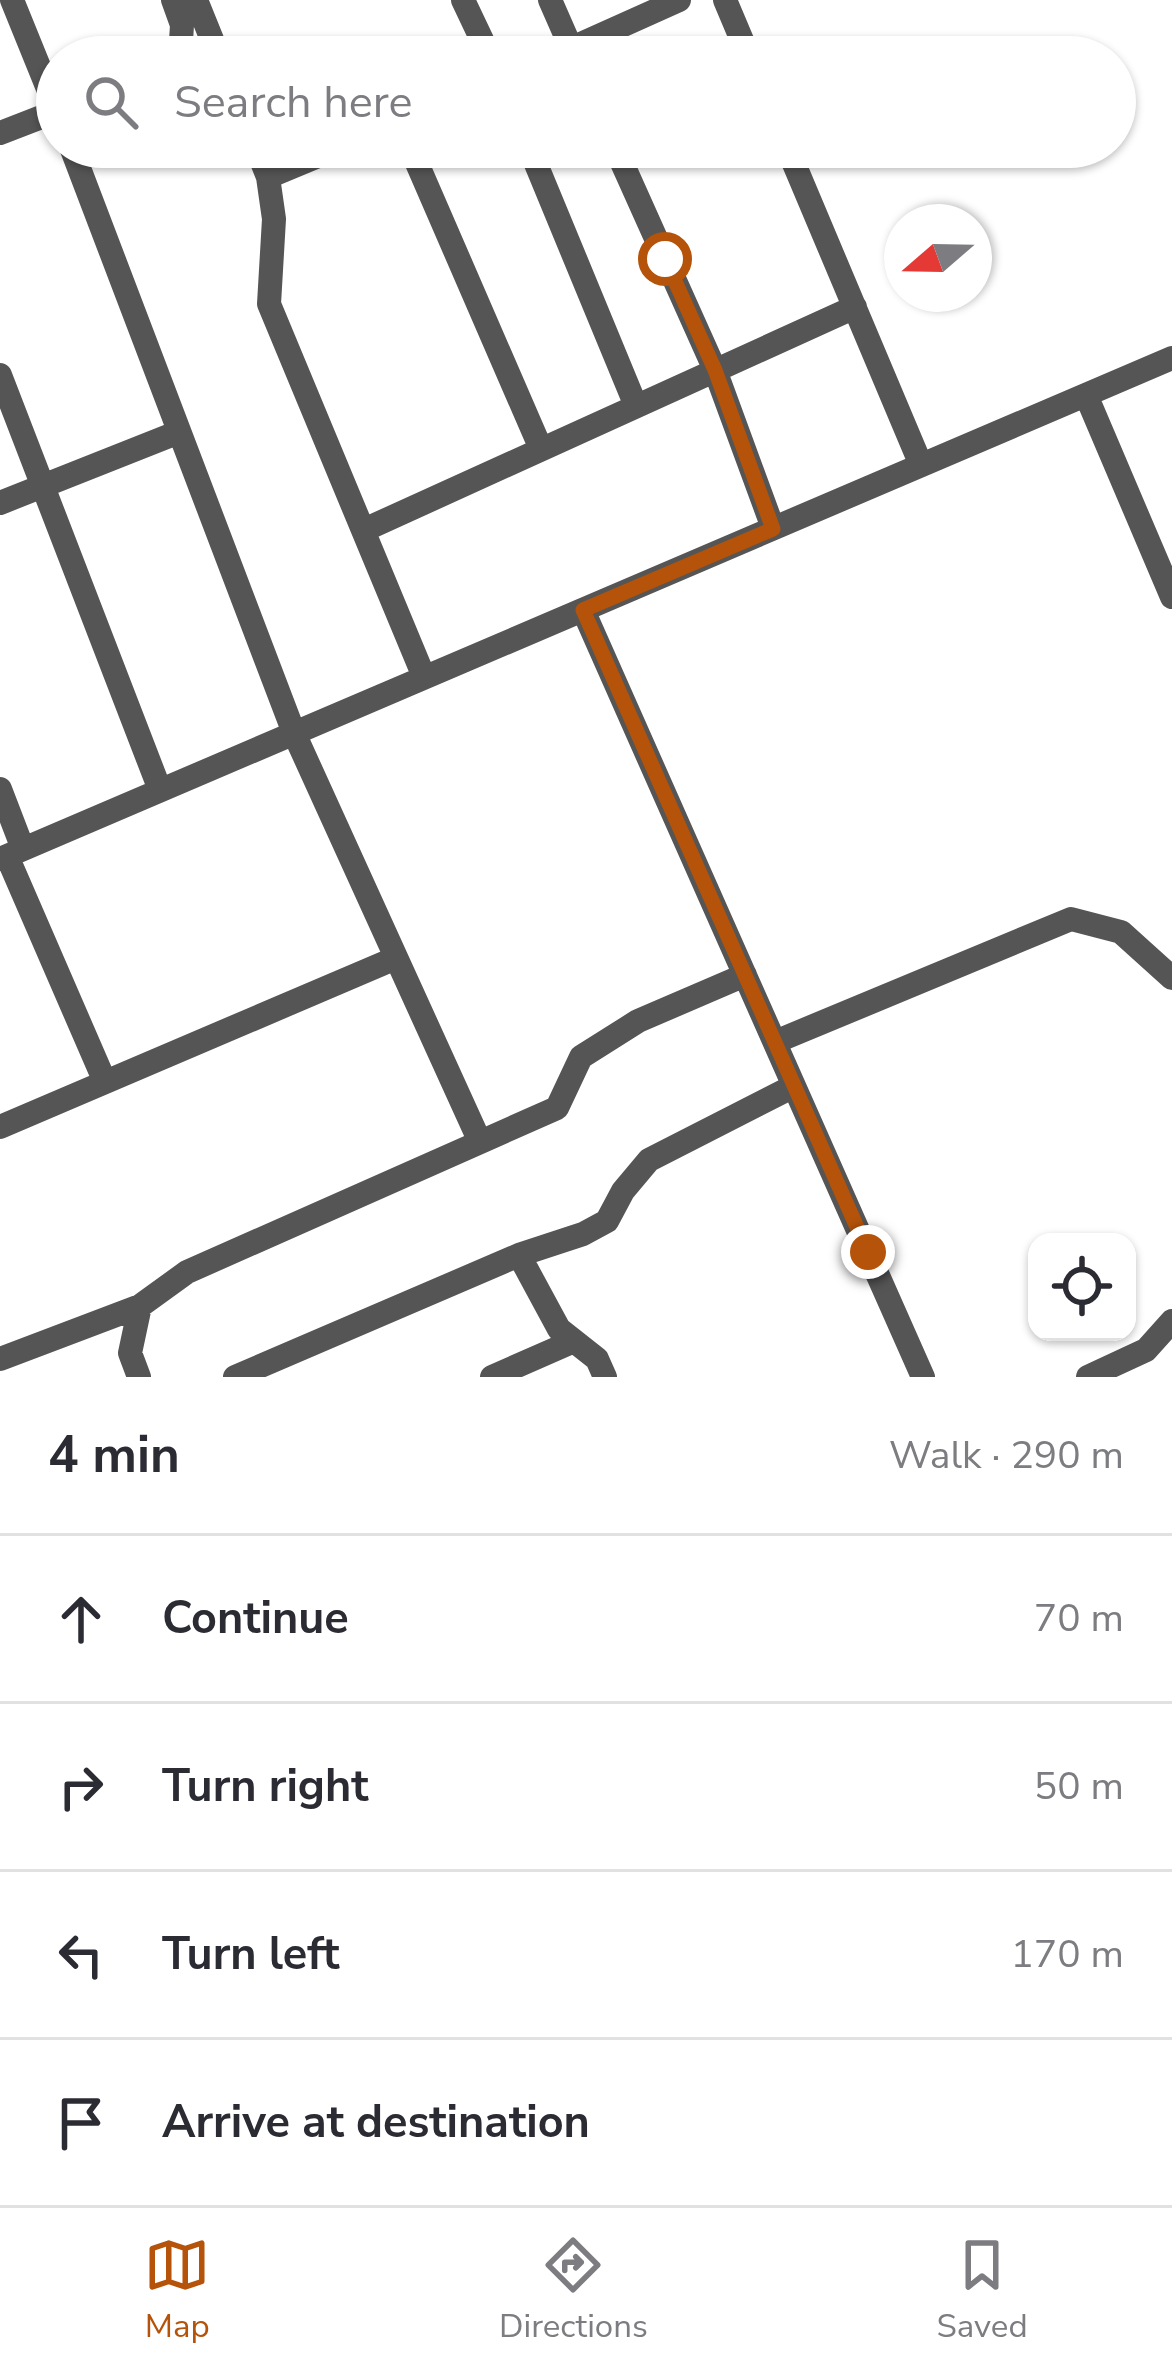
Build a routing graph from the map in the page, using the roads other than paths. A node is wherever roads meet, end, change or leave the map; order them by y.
1 (12, 0) edge
2 (173, 0) edge
3 (196, 0) edge
4 (464, 0) edge
5 (550, 0) edge
6 (679, 0) edge
7 (725, 0) edge
8 (181, 36) edge
9 (211, 36) edge
10 (480, 36) edge
11 (561, 36) edge
12 (604, 36) edge
13 (740, 36) edge
14 (36, 59) edge
15 (36, 118) edge
16 (0, 133) edge
17 (79, 168) edge
18 (264, 168) edge
19 (290, 168) edge
20 (419, 168) edge
21 (538, 168) edge
22 (624, 168) edge
23 (796, 168) edge
24 (268, 177) junction
25 (855, 307) junction
26 (1172, 358) edge
27 (715, 370) junction
28 (0, 375) edge
29 (1086, 394) junction
30 (636, 406) junction
31 (179, 432) junction
32 (541, 449) junction
33 (921, 465) junction
34 (44, 486) junction
35 (0, 503) edge
36 (773, 529) junction
37 (364, 530) junction
38 (1172, 598) edge
39 (583, 610) junction
40 (424, 677) junction
41 (294, 734) junction
42 (0, 789) edge
43 (160, 790) junction
44 (10, 854) edge
45 (396, 958) junction
46 (746, 976) junction
47 (1172, 978) edge
48 (775, 1042) junction
49 (105, 1082) junction
50 (794, 1086) junction
51 (0, 1127) edge
52 (480, 1142) junction
53 (519, 1255) junction
54 (140, 1306) junction
55 (1172, 1321) edge
56 (574, 1341) junction
57 (0, 1359) edge
58 (140, 1377) edge
59 (235, 1377) edge
60 (492, 1377) edge
61 (605, 1377) edge
62 (923, 1377) edge
63 (1088, 1377) edge

1 - 14 street
2 - 8 street
3 - 9 street
4 - 10 street
5 - 11 street
6 - 12 street
7 - 13 street
15 - 16 street
17 - 31 street
18 - 24 street
19 - 24 street
20 - 32 street
21 - 30 street
22 - 27 street
23 - 25 street
24 - 37 street
25 - 27 street
25 - 33 street
26 - 29 street
27 - 30 street
27 - 36 street
28 - 34 street
29 - 33 street
29 - 38 street
30 - 32 street
31 - 34 street
31 - 41 street
32 - 37 street
33 - 36 street
34 - 35 street
34 - 43 street
36 - 39 street
37 - 40 street
39 - 40 street
39 - 46 street
40 - 41 street
41 - 43 street
41 - 45 street
42 - 44 street
43 - 44 street
44 - 49 street
45 - 49 street
45 - 52 street
46 - 48 street
46 - 52 street
47 - 48 street
48 - 50 street
49 - 51 street
50 - 53 street
50 - 62 street
52 - 54 street
53 - 56 street
53 - 59 street
54 - 57 street
54 - 58 street
55 - 63 street
56 - 60 street
56 - 61 street

